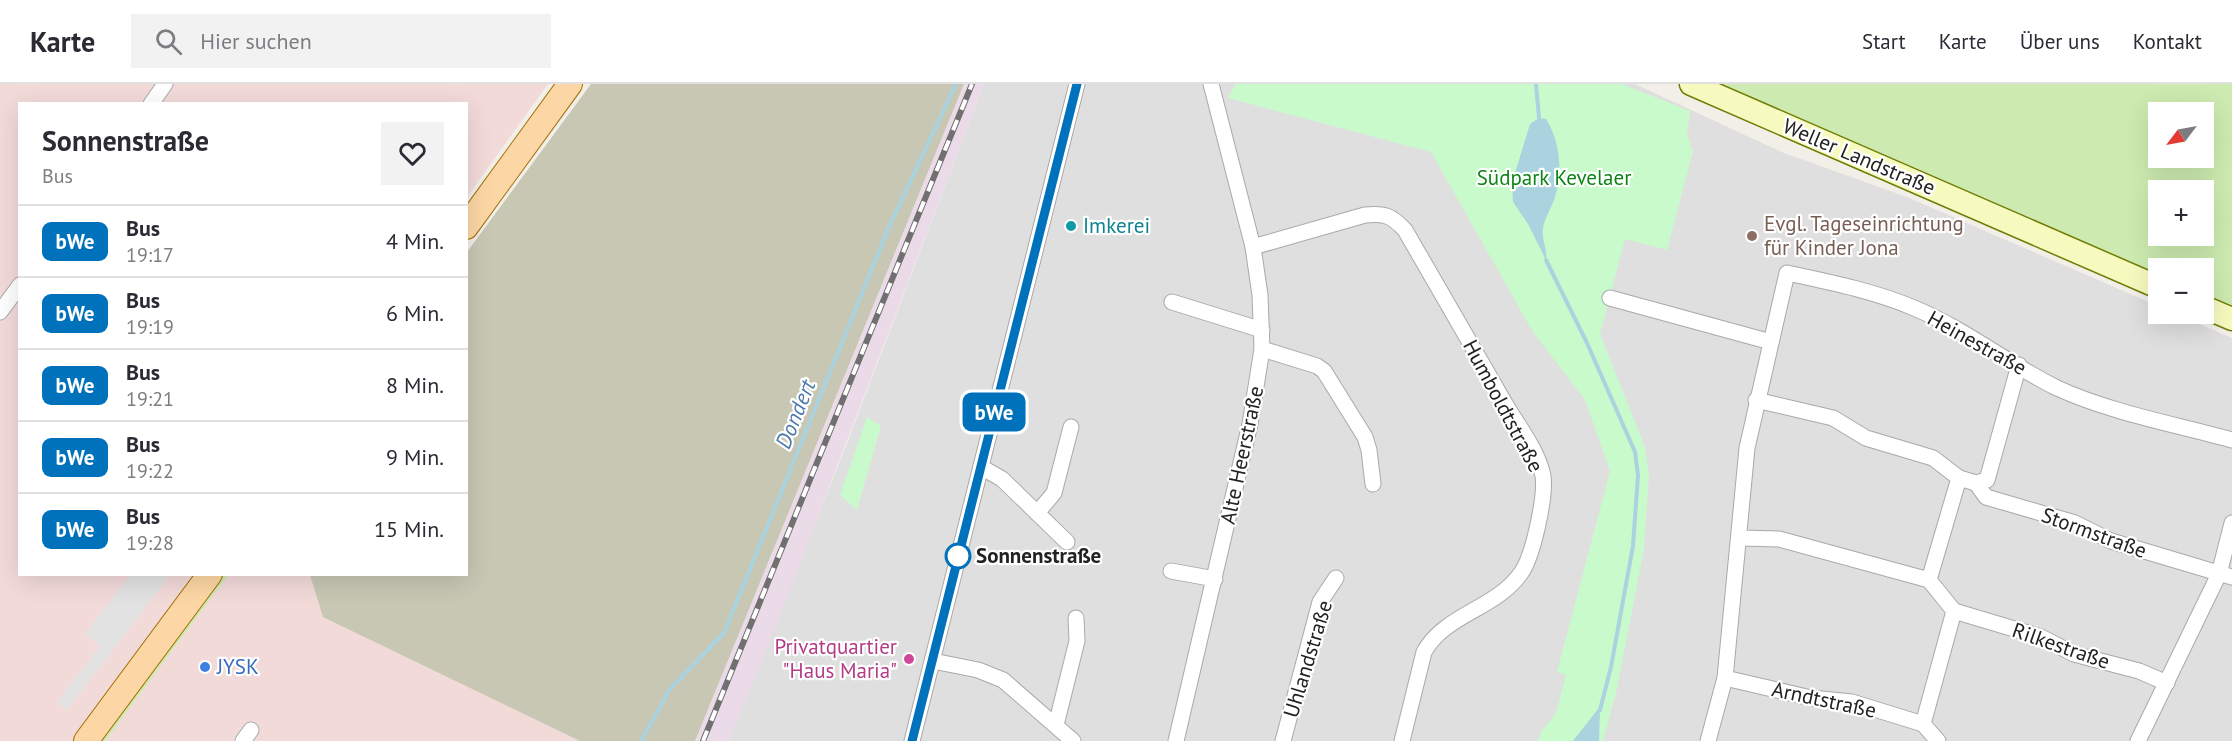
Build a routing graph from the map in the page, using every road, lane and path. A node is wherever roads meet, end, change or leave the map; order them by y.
1 (165, 84) edge
2 (570, 84) edge
3 (1077, 84) edge
4 (1211, 84) edge
5 (1691, 84) edge
6 (152, 102) edge
7 (468, 224) edge
8 (1253, 247) junction
9 (2148, 283) edge
10 (18, 288) edge
11 (1610, 298) dead end
12 (1172, 302) dead end
13 (2214, 311) edge
14 (0, 312) edge
15 (2232, 319) edge
16 (1262, 330) junction
17 (1771, 342) junction
18 (1262, 349) junction
19 (2019, 365) junction
20 (1756, 400) junction
21 (1071, 427) dead end
22 (2232, 440) edge
23 (981, 467) junction
24 (1959, 478) junction
25 (1976, 483) junction
26 (1373, 484) dead end
27 (1037, 513) junction
28 (2232, 523) edge
29 (1740, 538) junction
30 (1067, 542) dead end
31 (1171, 571) dead end
32 (209, 576) edge
33 (2226, 576) edge
34 (1336, 578) dead end
35 (1215, 579) junction
36 (1929, 580) junction
37 (1954, 611) junction
38 (1077, 618) dead end
39 (933, 661) junction
40 (1725, 678) junction
41 (2167, 683) junction
42 (1923, 724) junction
43 (1056, 725) junction
44 (86, 741) edge
45 (912, 741) edge
46 (1073, 741) edge
47 (1176, 741) edge
48 (1283, 741) edge
49 (1402, 741) edge
50 (1708, 741) edge
51 (1938, 741) edge
52 (2138, 741) edge

1 - 6 street
2 - 7 main road
3 - 23 street
4 - 8 street, Alte Heerstraße
5 - 9 main road, Weller Landstraße
8 - 16 street, Alte Heerstraße
8 - 49 street, Humboldtstraße
10 - 14 street
11 - 17 street
12 - 16 street
13 - 15 main road
16 - 18 street, Alte Heerstraße
17 - 19 street, Heinestraße
17 - 20 street, Heinestraße
18 - 26 street
18 - 35 street, Alte Heerstraße
19 - 22 street, Heinestraße
19 - 25 street
20 - 24 street
20 - 29 street, Heinestraße
21 - 27 street
23 - 27 street
23 - 39 street
24 - 25 street
24 - 36 street
25 - 33 street, Stormstraße
27 - 30 street
28 - 33 street
29 - 36 street
29 - 40 street, Heinestraße
31 - 35 street
32 - 44 main road
33 - 41 street
34 - 48 street, Uhlandstraße
35 - 47 street, Alte Heerstraße
36 - 37 street
37 - 41 street, Rilkestraße
37 - 42 street
38 - 43 street
39 - 43 street
39 - 45 street
40 - 42 street, Arndtstraße
40 - 50 street, Heinestraße
41 - 52 street
42 - 51 street
43 - 46 street

